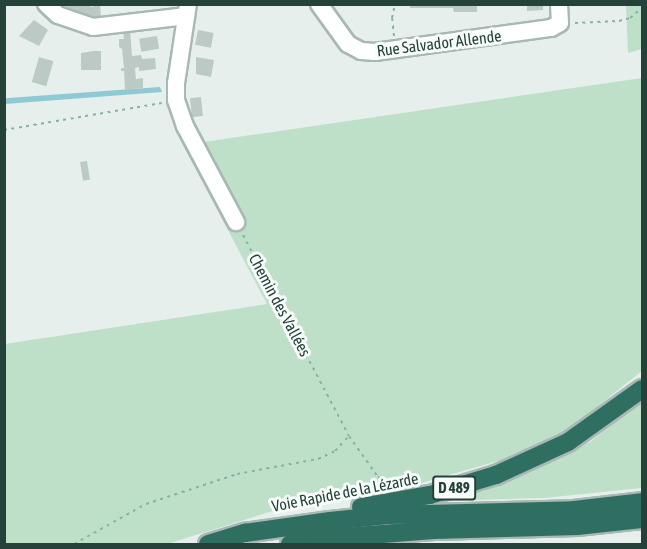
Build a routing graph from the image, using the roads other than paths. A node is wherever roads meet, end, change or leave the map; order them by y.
1 (46, 4) edge
2 (319, 4) edge
3 (559, 4) edge
4 (187, 10) edge
5 (236, 222) road end
6 (642, 389) edge
7 (642, 502) edge
8 (642, 519) edge
9 (245, 533) junction
10 (208, 544) edge
11 (290, 544) edge

1 - 4 street
2 - 3 street, Rue Salvador Allende
4 - 5 street
6 - 9 highway, Voie Rapide de la Lézarde / D 489
7 - 9 highway
8 - 11 highway
9 - 10 highway

